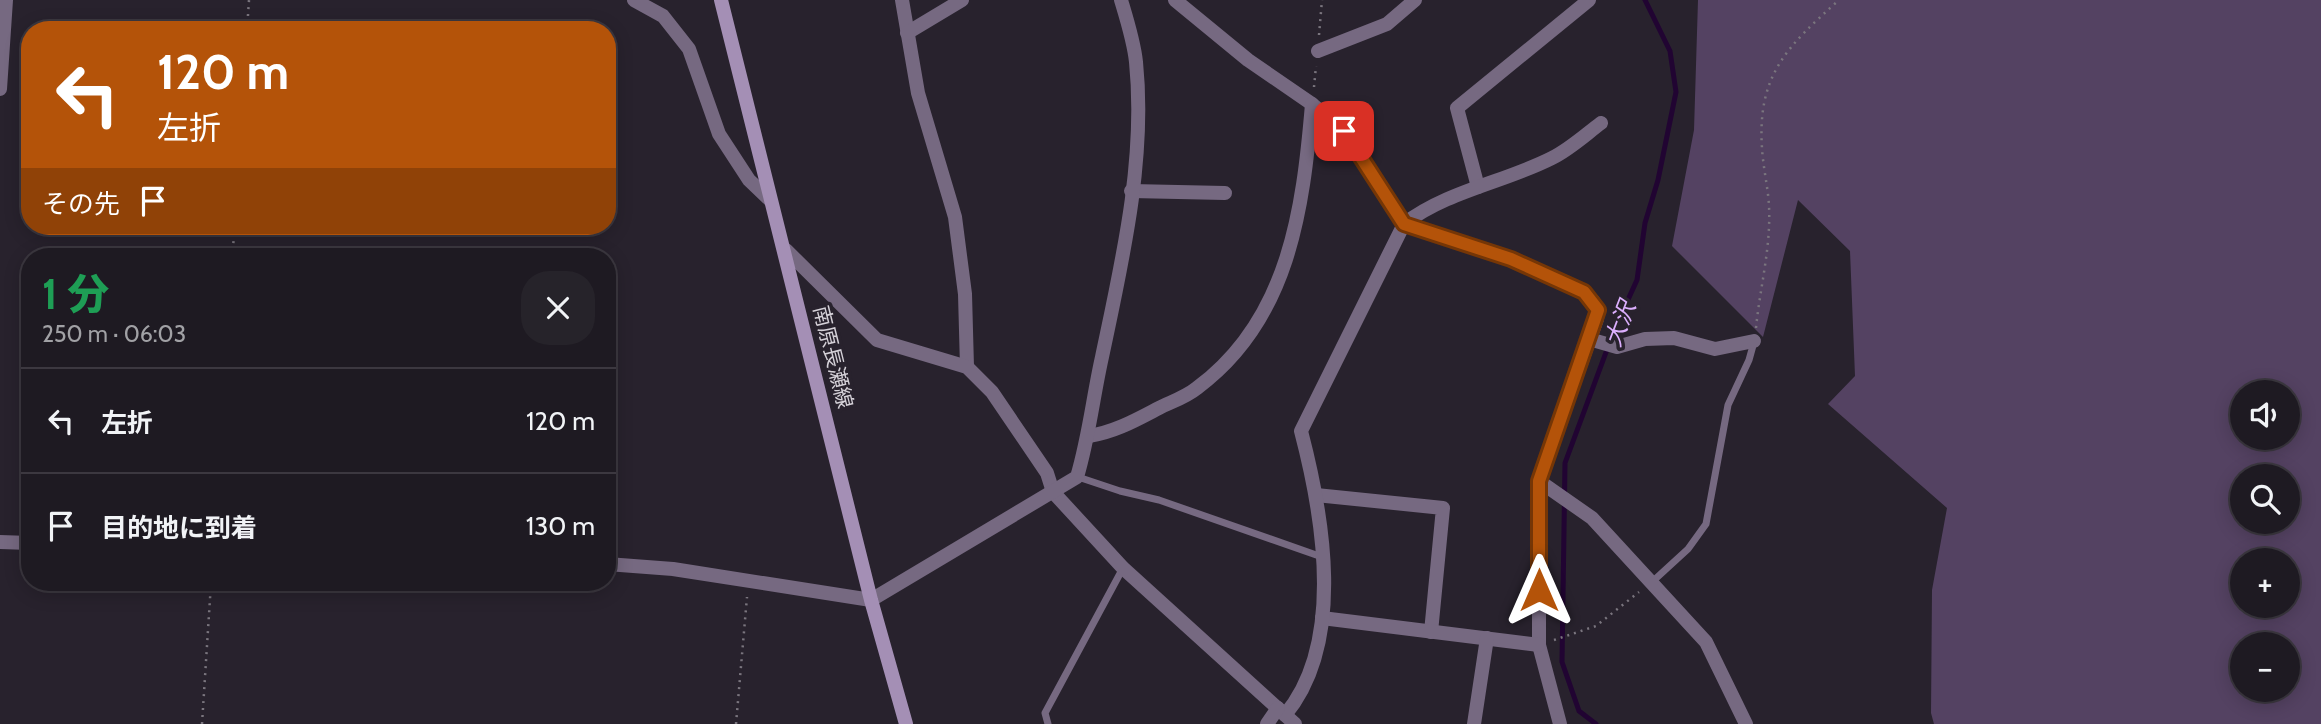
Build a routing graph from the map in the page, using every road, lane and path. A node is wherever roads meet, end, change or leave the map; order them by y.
1 (6, 0) edge
2 (249, 0) edge
3 (634, 0) edge
4 (721, 0) edge
5 (902, 0) edge
6 (962, 0) edge
7 (1122, 0) edge
8 (1175, 0) edge
9 (1415, 0) edge
10 (1589, 0) edge
11 (1839, 0) edge
12 (248, 21) edge
13 (907, 33) junction
14 (1318, 51) dead end
15 (0, 89) edge
16 (1312, 104) junction
17 (1601, 123) dead end
18 (1479, 187) junction
19 (1131, 191) junction
20 (1225, 193) dead end
21 (770, 200) junction
22 (1404, 224) junction
23 (786, 250) junction
24 (1589, 339) junction
25 (1754, 341) junction
26 (967, 368) junction
27 (1090, 436) junction
28 (1077, 477) junction
29 (1539, 481) junction
30 (1053, 492) junction
31 (1316, 495) junction
32 (0, 542) edge
33 (21, 543) edge
34 (1322, 558) junction
35 (616, 565) edge
36 (1123, 568) junction
37 (748, 580) junction
38 (1652, 582) junction
39 (210, 591) edge
40 (871, 600) junction
41 (1322, 618) junction
42 (1431, 632) junction
43 (1487, 638) junction
44 (1539, 645) junction
45 (1286, 716) edge
46 (202, 724) edge
47 (736, 724) edge
48 (906, 724) edge
49 (1048, 724) edge
50 (1267, 724) edge
51 (1474, 724) edge
52 (1560, 724) edge
53 (1746, 724) edge

1 - 15 street
2 - 12 path
3 - 21 street
4 - 21 main road, 南原長瀬線
5 - 13 street
6 - 13 street
7 - 19 street
8 - 16 street
9 - 14 street
10 - 18 street
11 - 25 path
13 - 26 street
16 - 22 street
16 - 27 street
17 - 18 street
18 - 22 street
19 - 20 street
19 - 27 street
21 - 23 main road, 南原長瀬線
22 - 24 street
22 - 31 street
23 - 26 street
23 - 40 main road, 南原長瀬線
24 - 25 street
24 - 29 street
25 - 38 lane
26 - 30 street
27 - 28 street
28 - 30 street
28 - 34 lane
29 - 38 street
29 - 44 street
30 - 36 street
30 - 40 street
31 - 34 street
31 - 42 street
32 - 33 street
34 - 41 street
35 - 37 street
36 - 45 street
36 - 49 lane
37 - 40 street
37 - 47 path
38 - 44 path
38 - 53 street
39 - 46 path
40 - 48 main road, 南原長瀬線
41 - 42 street
41 - 45 street
42 - 43 street
43 - 44 street
43 - 51 street
44 - 52 street
45 - 50 street

